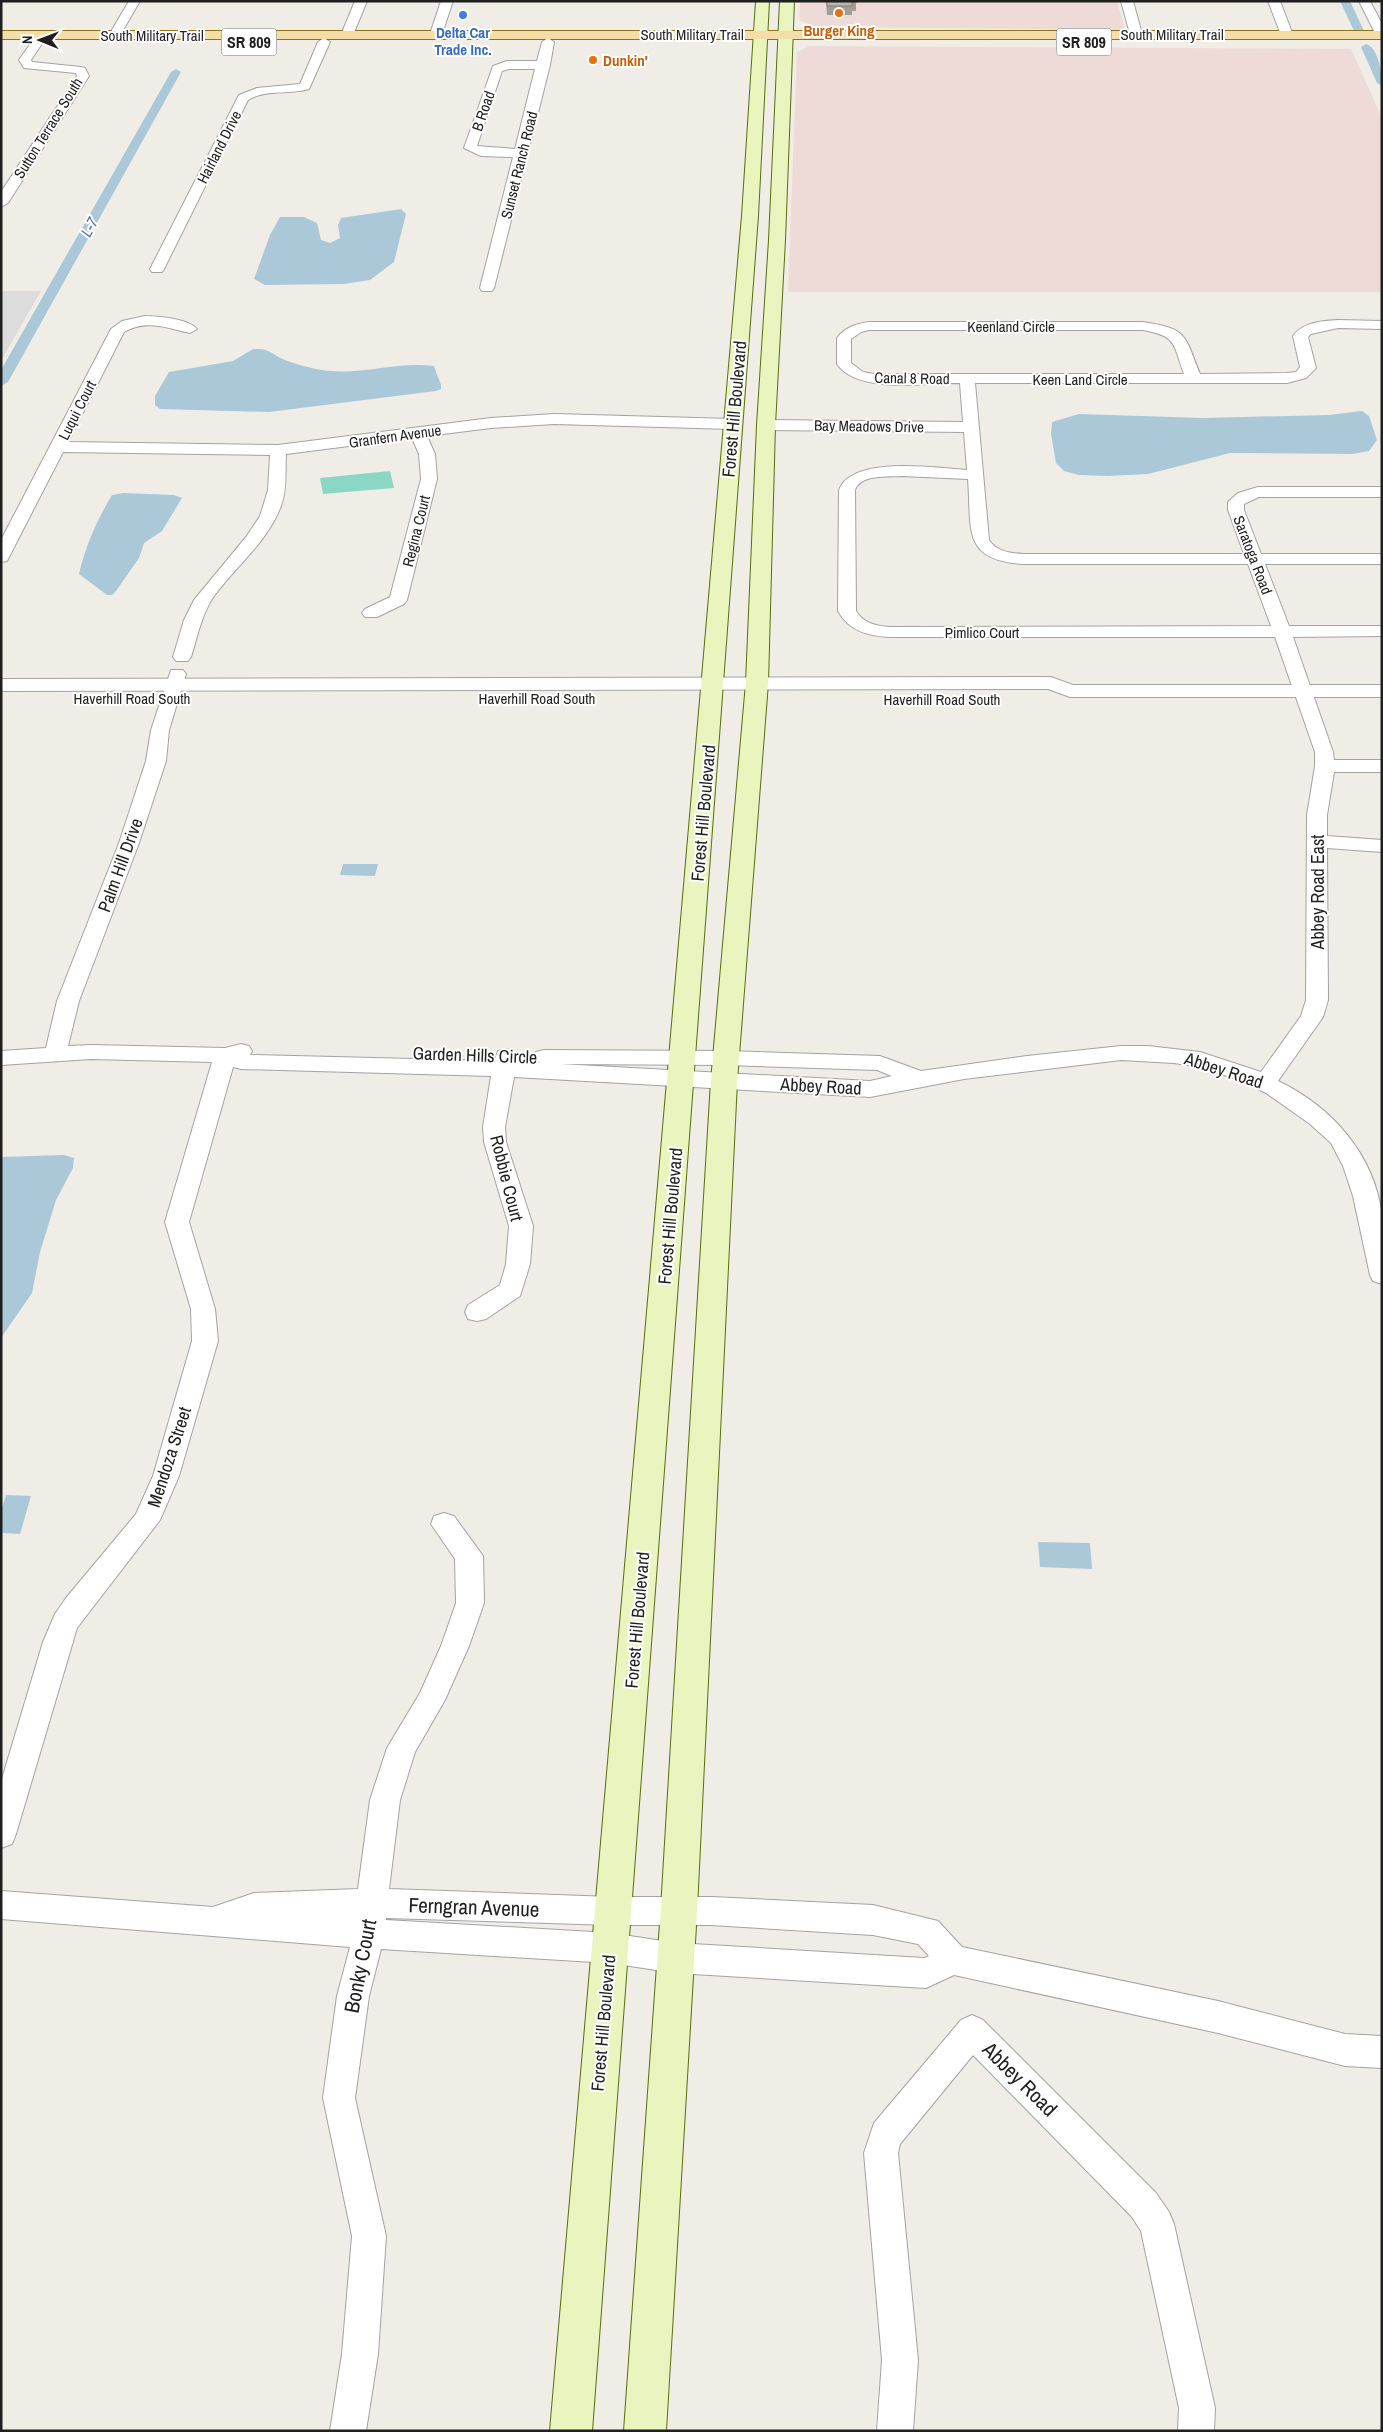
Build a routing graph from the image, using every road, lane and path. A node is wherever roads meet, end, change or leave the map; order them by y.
1 (135, 1) edge
2 (361, 1) edge
3 (447, 1) edge
4 (763, 1) edge
5 (787, 1) edge
6 (1127, 1) edge
7 (1274, 1) edge
8 (1364, 1) edge
9 (347, 34) junction
10 (1136, 34) junction
11 (1188, 34) junction
12 (1287, 34) junction
13 (429, 35) junction
14 (1326, 35) junction
15 (1, 36) edge
16 (1382, 36) edge
17 (111, 38) junction
18 (761, 38) junction
19 (785, 38) junction
20 (1, 42) edge
21 (37, 42) junction
22 (324, 42) junction
23 (548, 42) junction
24 (1050, 42) junction
25 (1206, 42) junction
26 (1382, 43) edge
27 (544, 65) junction
28 (755, 144) junction
29 (522, 153) junction
30 (780, 158) junction
31 (1, 203) edge
32 (749, 234) junction
33 (777, 240) junction
34 (776, 258) junction
35 (157, 269) dead end
36 (487, 288) dead end
37 (1382, 325) edge
38 (190, 329) dead end
39 (858, 375) joint
40 (967, 379) junction
41 (1194, 379) junction
42 (735, 390) junction
43 (732, 424) junction
44 (766, 425) junction
45 (971, 427) junction
46 (418, 433) junction
47 (58, 447) junction
48 (278, 450) junction
49 (765, 461) junction
50 (975, 475) junction
51 (1382, 492) edge
52 (1, 557) edge
53 (1382, 558) edge
54 (1254, 559) junction
55 (372, 614) dead end
56 (1282, 631) junction
57 (1382, 631) edge
58 (176, 679) junction
59 (1, 685) edge
60 (1302, 690) junction
61 (1382, 690) edge
62 (713, 691) junction
63 (756, 691) junction
64 (1, 699) edge
65 (1325, 766) junction
66 (1382, 766) edge
67 (1317, 840) junction
68 (1382, 846) edge
69 (55, 1054) junction
70 (225, 1055) junction
71 (1, 1058) edge
72 (506, 1063) junction
73 (682, 1069) junction
74 (725, 1069) junction
75 (1265, 1083) junction
76 (1376, 1217) edge
77 (1382, 1275) edge
78 (477, 1312) dead end
79 (444, 1524) dead end
80 (1, 1834) edge
81 (372, 1904) junction
82 (1, 1905) edge
83 (678, 1909) junction
84 (212, 1922) junction
85 (611, 1929) junction
86 (369, 1934) junction
87 (676, 1958) junction
88 (953, 1960) junction
89 (1382, 2052) edge
90 (348, 2431) edge
91 (571, 2431) edge
92 (646, 2431) edge
93 (895, 2431) edge
94 (1196, 2431) edge

1 - 17 street
2 - 9 street
3 - 13 street
4 - 18 main road, Forest Hill Boulevard
5 - 19 main road, Forest Hill Boulevard
6 - 10 street
7 - 12 street
8 - 16 street
9 - 13 main road, South Military Trail / SR 809
9 - 17 main road, South Military Trail / SR 809
10 - 11 main road, South Military Trail / SR 809
10 - 19 main road, South Military Trail / SR 809
11 - 12 main road, South Military Trail / SR 809
11 - 24 main road
12 - 14 main road, South Military Trail / SR 809
13 - 18 main road, South Military Trail / SR 809
13 - 22 main road
14 - 16 main road, South Military Trail / SR 809
14 - 25 main road
15 - 17 main road, South Military Trail / SR 809
17 - 21 main road, South Military Trail / SR 809
17 - 22 main road, South Military Trail / SR 809
18 - 19 main road, South Military Trail / SR 809
18 - 23 main road, South Military Trail / SR 809
18 - 28 main road, Forest Hill Boulevard
19 - 24 main road, South Military Trail / SR 809
19 - 30 main road, Forest Hill Boulevard
20 - 21 main road, South Military Trail / SR 809
21 - 31 street, Sutton Terrace South
22 - 23 main road, South Military Trail / SR 809
22 - 35 street, Hairland Drive
23 - 27 street, Sunset Ranch Road
24 - 25 main road, South Military Trail / SR 809
25 - 26 main road, South Military Trail / SR 809
27 - 29 street, Sunset Ranch Road
27 - 29 street, B Road
28 - 30 main road
28 - 32 main road, Forest Hill Boulevard
29 - 36 street, Sunset Ranch Road
30 - 33 main road, Forest Hill Boulevard
32 - 33 main road
32 - 34 main road
32 - 42 main road, Forest Hill Boulevard
33 - 34 main road, Forest Hill Boulevard
34 - 44 main road, Forest Hill Boulevard
37 - 41 street
38 - 47 street, Luqui Court
39 - 40 street, Canal 8 Road
39 - 41 street, Keenland Circle
40 - 41 street, Keen Land Circle
40 - 45 street
42 - 43 main road, Forest Hill Boulevard
42 - 44 main road
43 - 46 street, Granfern Avenue
43 - 49 main road
43 - 62 main road, Forest Hill Boulevard
44 - 45 street, Bay Meadows Drive
44 - 49 main road, Forest Hill Boulevard
45 - 50 street
46 - 48 street, Granfern Avenue
46 - 55 street, Regina Court
47 - 48 street, Granfern Avenue
47 - 52 street, Luqui Court
48 - 58 street, Palm Hill Drive
49 - 63 main road, Forest Hill Boulevard
50 - 54 street
50 - 56 street, Pimlico Court
51 - 54 street, Saratoga Road
53 - 54 street
54 - 56 street, Saratoga Road
56 - 57 street, Pimlico Court
56 - 60 street, Saratoga Road
58 - 59 street, Haverhill Road South
58 - 62 street, Haverhill Road South
58 - 64 street, Haverhill Road South
58 - 69 street, Palm Hill Drive
60 - 61 street, Haverhill Road South
60 - 63 street, Haverhill Road South
60 - 65 street, Abbey Road East
62 - 63 street, Haverhill Road South
62 - 73 main road, Forest Hill Boulevard
63 - 74 main road, Forest Hill Boulevard
65 - 66 street
65 - 67 street, Abbey Road East
67 - 68 street
67 - 75 street, Abbey Road East
69 - 70 street, Garden Hills Circle
69 - 71 street, Garden Hills Circle
70 - 72 street, Garden Hills Circle
70 - 80 street, Mendoza Street
72 - 73 street, Garden Hills Circle
72 - 78 street, Robbie Court
73 - 74 street, Garden Hills Circle
73 - 85 main road, Forest Hill Boulevard
74 - 75 street, Abbey Road
74 - 83 main road, Forest Hill Boulevard
75 - 76 street, Abbey Road
76 - 77 street, Abbey Road
79 - 81 street, Bonky Court
81 - 84 street, Ferngran Avenue
81 - 85 street, Ferngran Avenue
81 - 86 street, Bonky Court
82 - 84 street, Ferngran Avenue
83 - 85 street, Ferngran Avenue
83 - 87 main road, Forest Hill Boulevard
83 - 88 street
84 - 86 street, Ferngran Avenue
85 - 86 street, Ferngran Avenue
85 - 87 street, Ferngran Avenue
85 - 91 main road, Forest Hill Boulevard
86 - 90 street, Bonky Court
87 - 88 street
87 - 92 main road, Forest Hill Boulevard
88 - 89 street
93 - 94 street, Abbey Road

